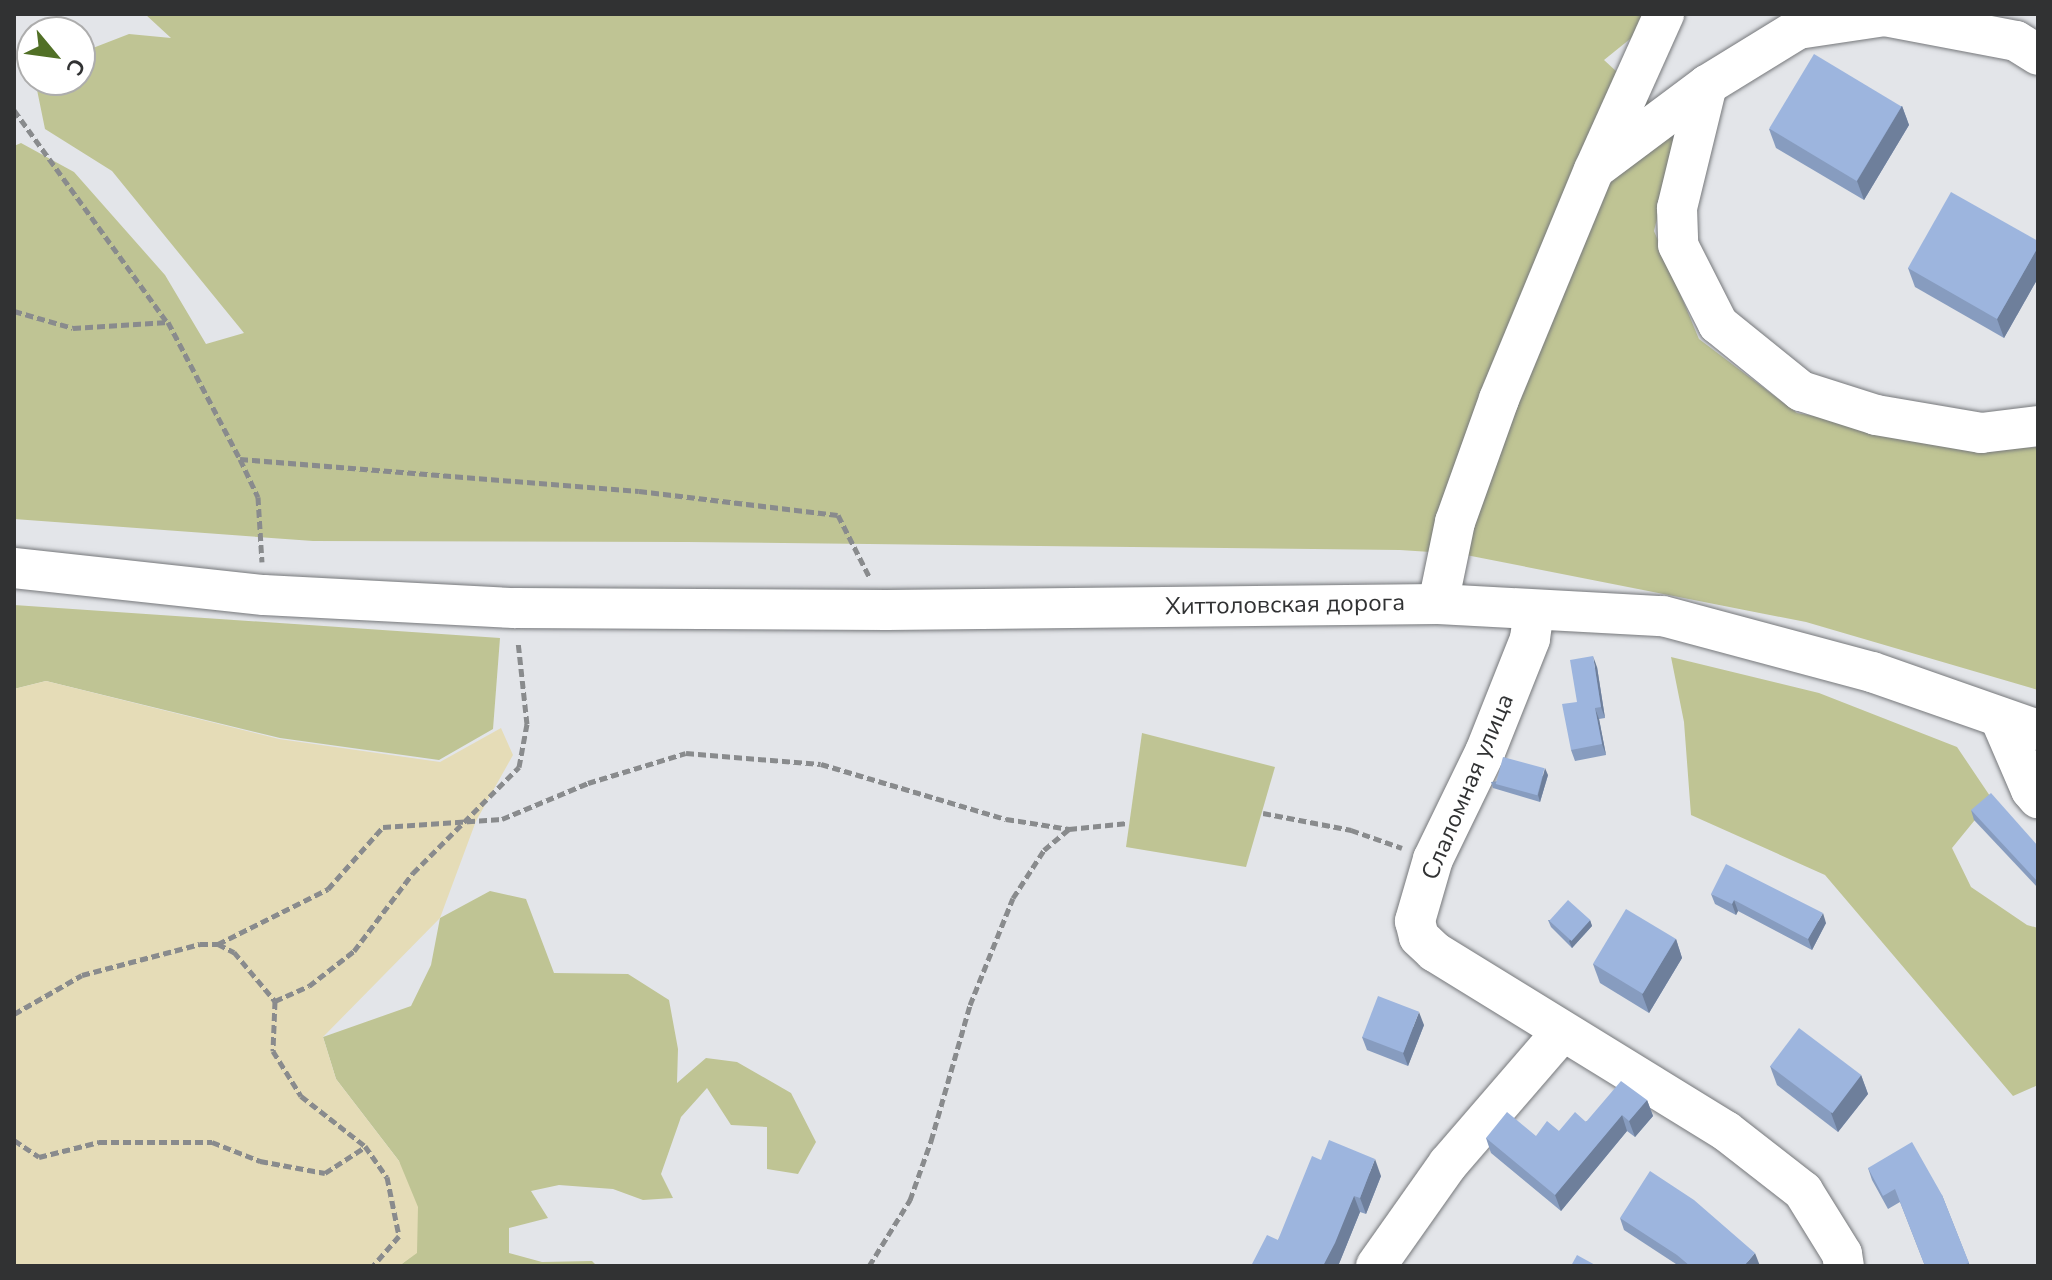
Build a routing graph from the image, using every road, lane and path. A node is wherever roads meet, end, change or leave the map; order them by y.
1 (1664, 14) edge
2 (2038, 55) edge
3 (1707, 85) junction
4 (14, 110) edge
5 (1594, 170) junction
6 (14, 311) edge
7 (168, 322) junction
8 (2038, 426) edge
9 (240, 459) junction
10 (14, 568) edge
11 (264, 595) junction
12 (1438, 604) junction
13 (515, 608) junction
14 (887, 610) junction
15 (1534, 610) junction
16 (2000, 718) junction
17 (2038, 730) edge
18 (2038, 798) edge
19 (1263, 813) dead end
20 (462, 821) junction
21 (1128, 823) dead end
22 (1069, 829) junction
23 (1433, 859) junction
24 (218, 944) junction
25 (275, 1001) junction
26 (14, 1014) edge
27 (1562, 1032) junction
28 (14, 1140) edge
29 (365, 1146) junction
30 (373, 1266) edge
31 (869, 1266) edge
32 (1376, 1266) edge
33 (1844, 1266) edge

1 - 5 street
2 - 3 street
3 - 5 street
3 - 8 street
4 - 7 path
5 - 12 street
6 - 7 path
7 - 9 path
9 - 11 path
9 - 14 path
10 - 11 street, Хиттоловская дорога
11 - 13 street, Хиттоловская дорога
12 - 14 street, Хиттоловская дорога
12 - 15 street, Хиттоловская дорога
13 - 14 street, Хиттоловская дорога
13 - 20 path
15 - 16 street, Хиттоловская дорога
15 - 23 street, Слаломная улица
16 - 17 street, Хиттоловская дорога
16 - 18 street
19 - 23 path
20 - 22 path
20 - 24 path
20 - 25 path
21 - 22 path
22 - 31 path
23 - 27 street, Слаломная улица
24 - 25 path
24 - 26 path
25 - 29 path
27 - 32 street
27 - 33 street, Слаломная улица
28 - 29 path
29 - 30 path

